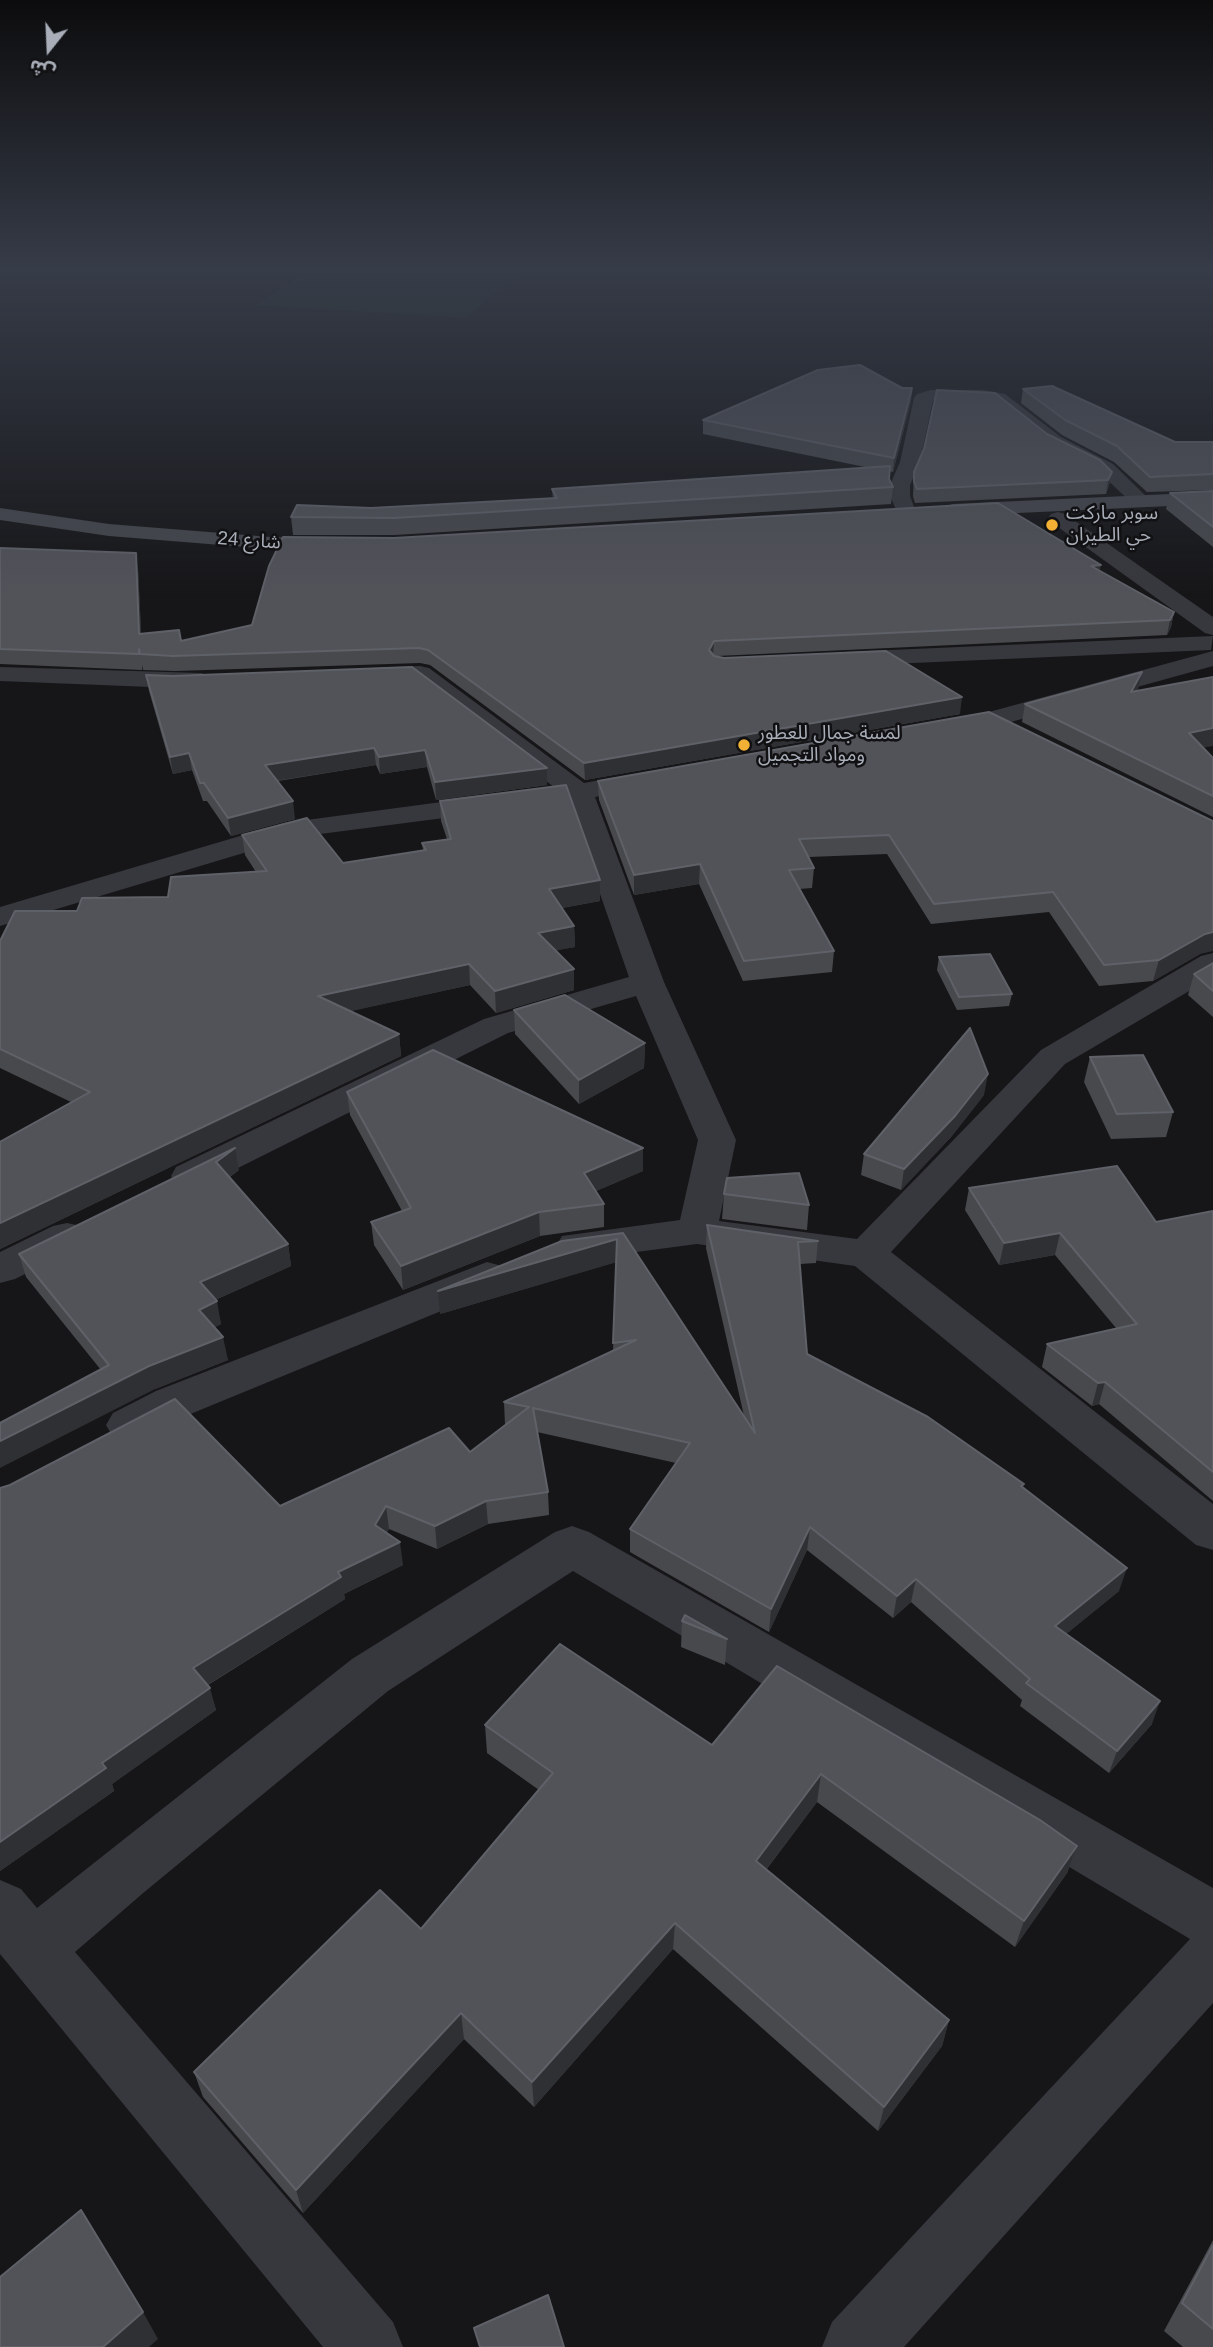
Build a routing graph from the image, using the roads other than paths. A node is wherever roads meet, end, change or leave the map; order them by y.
1 (1213, 498) edge
2 (1142, 502) junction
3 (1213, 512) edge
4 (0, 514) edge
5 (1058, 518) junction
6 (905, 521) junction
7 (0, 531) edge
8 (1213, 628) edge
9 (1213, 643) edge
10 (890, 657) junction
11 (1213, 658) edge
12 (820, 660) edge
13 (0, 674) edge
14 (339, 676) edge
15 (924, 677) edge
16 (230, 680) edge
17 (957, 698) edge
18 (991, 719) junction
19 (922, 731) edge
20 (1028, 738) edge
21 (676, 775) edge
22 (579, 792) junction
23 (0, 916) edge
24 (1213, 963) edge
25 (648, 982) junction
26 (161, 1190) edge
27 (99, 1220) edge
28 (697, 1231) junction
29 (866, 1254) junction
30 (0, 1269) edge
31 (98, 1441) edge
32 (1213, 1531) edge
33 (1213, 1920) edge
34 (17, 1929) edge
35 (1213, 1958) edge
36 (368, 2347) edge
37 (857, 2347) edge

1 - 2 street
2 - 6 street
2 - 6 street
3 - 5 street
4 - 7 street, شارع 24
5 - 6 street
5 - 8 street
9 - 10 street
10 - 12 street
10 - 15 street
11 - 18 street
13 - 16 street
14 - 22 street
17 - 18 street
18 - 19 street
18 - 20 street
21 - 22 street
22 - 23 street
22 - 25 street
24 - 29 street
25 - 26 street
25 - 28 street
27 - 30 street
28 - 29 street
28 - 31 street
29 - 32 street
33 - 34 street
34 - 36 street
35 - 37 street

